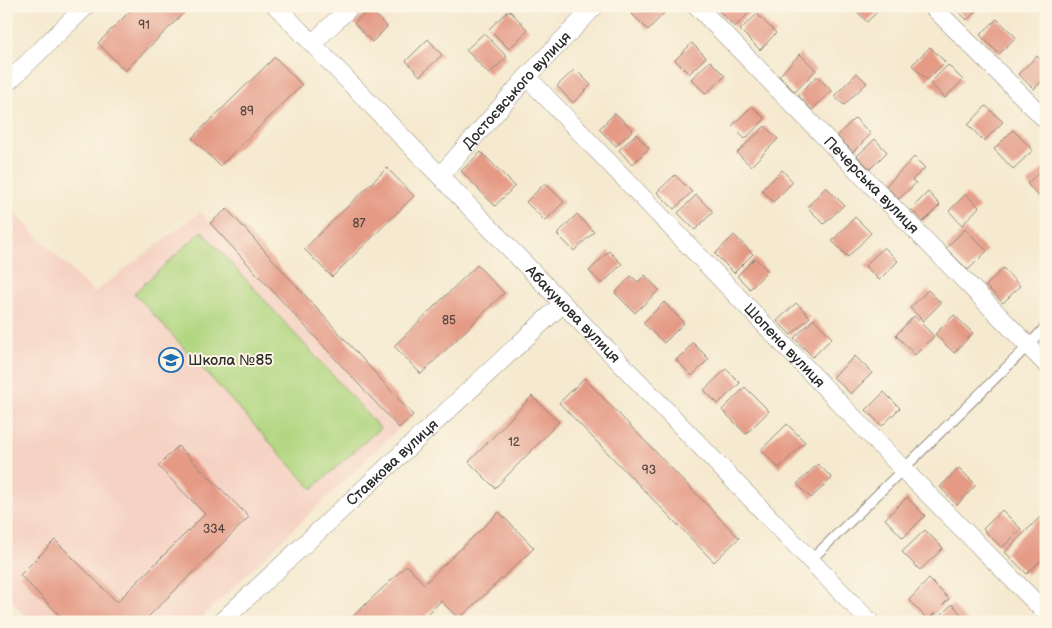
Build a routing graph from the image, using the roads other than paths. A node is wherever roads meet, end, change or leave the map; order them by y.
1 (86, 6) edge
2 (276, 6) edge
3 (351, 6) edge
4 (595, 6) edge
5 (697, 6) edge
6 (932, 6) edge
7 (313, 43) junction
8 (527, 78) junction
9 (6, 84) edge
10 (1046, 120) edge
11 (440, 176) junction
12 (562, 304) junction
13 (1046, 326) edge
14 (1028, 346) junction
15 (1046, 364) edge
16 (903, 470) junction
17 (811, 560) junction
18 (1046, 613) edge
19 (221, 622) edge
20 (870, 622) edge

1 - 9 street
2 - 7 street, Абакумова вулиця
3 - 7 street
4 - 8 street, Достоєвського вулиця
5 - 14 street, Печерська вулиця
6 - 10 street
7 - 11 street, Абакумова вулиця
8 - 11 street, Достоєвського вулиця
8 - 16 street, Шопена вулиця
11 - 12 street, Абакумова вулиця
12 - 17 street, Абакумова вулиця
12 - 19 street, Ставкова вулиця
13 - 14 lane
14 - 15 street, Печерська вулиця
14 - 16 lane
16 - 17 lane
16 - 18 street, Шопена вулиця
17 - 20 street, Абакумова вулиця

